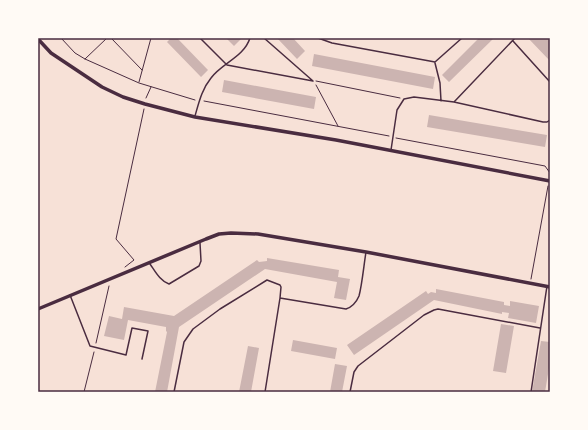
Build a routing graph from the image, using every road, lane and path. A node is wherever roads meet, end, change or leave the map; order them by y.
1 (38, 38) edge
2 (61, 38) edge
3 (107, 38) edge
4 (111, 38) edge
5 (152, 38) edge
6 (200, 38) edge
7 (250, 38) edge
8 (264, 38) edge
9 (318, 38) edge
10 (462, 38) edge
11 (515, 38) edge
12 (513, 41) junction
13 (85, 60) junction
14 (435, 62) junction
15 (226, 65) junction
16 (142, 70) junction
17 (313, 81) junction
18 (139, 82) junction
19 (550, 82) edge
20 (151, 87) junction
21 (404, 99) junction
22 (200, 101) junction
23 (441, 101) junction
24 (454, 102) junction
25 (145, 104) junction
26 (194, 117) junction
27 (550, 120) edge
28 (339, 127) junction
29 (393, 137) junction
30 (391, 151) junction
31 (550, 174) edge
32 (549, 181) edge
33 (200, 241) junction
34 (366, 252) junction
35 (149, 262) junction
36 (122, 269) dead end
37 (111, 278) junction
38 (530, 283) junction
39 (548, 286) edge
40 (70, 295) junction
41 (280, 298) junction
42 (38, 309) edge
43 (540, 328) junction
44 (95, 347) junction
45 (142, 359) dead end
46 (84, 392) edge
47 (174, 392) edge
48 (265, 392) edge
49 (350, 392) edge
50 (531, 392) edge

1 - 25 street
2 - 13 path
3 - 13 path
4 - 16 path
5 - 16 path
6 - 15 lane
7 - 15 lane
8 - 17 lane
9 - 14 lane
10 - 14 lane
11 - 12 lane
12 - 19 lane
12 - 24 lane
13 - 18 path
14 - 23 lane
15 - 17 lane
15 - 22 lane
16 - 18 path
17 - 21 path
17 - 28 path
18 - 20 path
20 - 22 path
20 - 25 path
21 - 23 lane
21 - 29 lane
22 - 26 lane
22 - 28 path
23 - 24 lane
24 - 27 lane
25 - 26 street
25 - 36 path
26 - 30 street
28 - 29 path
29 - 30 lane
29 - 31 path
30 - 32 street
32 - 38 path
33 - 34 street
33 - 35 street
33 - 35 lane
34 - 38 street
34 - 41 lane
35 - 37 street
37 - 40 street
37 - 44 path
38 - 39 street
39 - 43 lane
40 - 42 street
40 - 44 lane
41 - 47 lane
41 - 48 lane
43 - 49 lane
43 - 50 lane
44 - 45 lane
44 - 46 path

